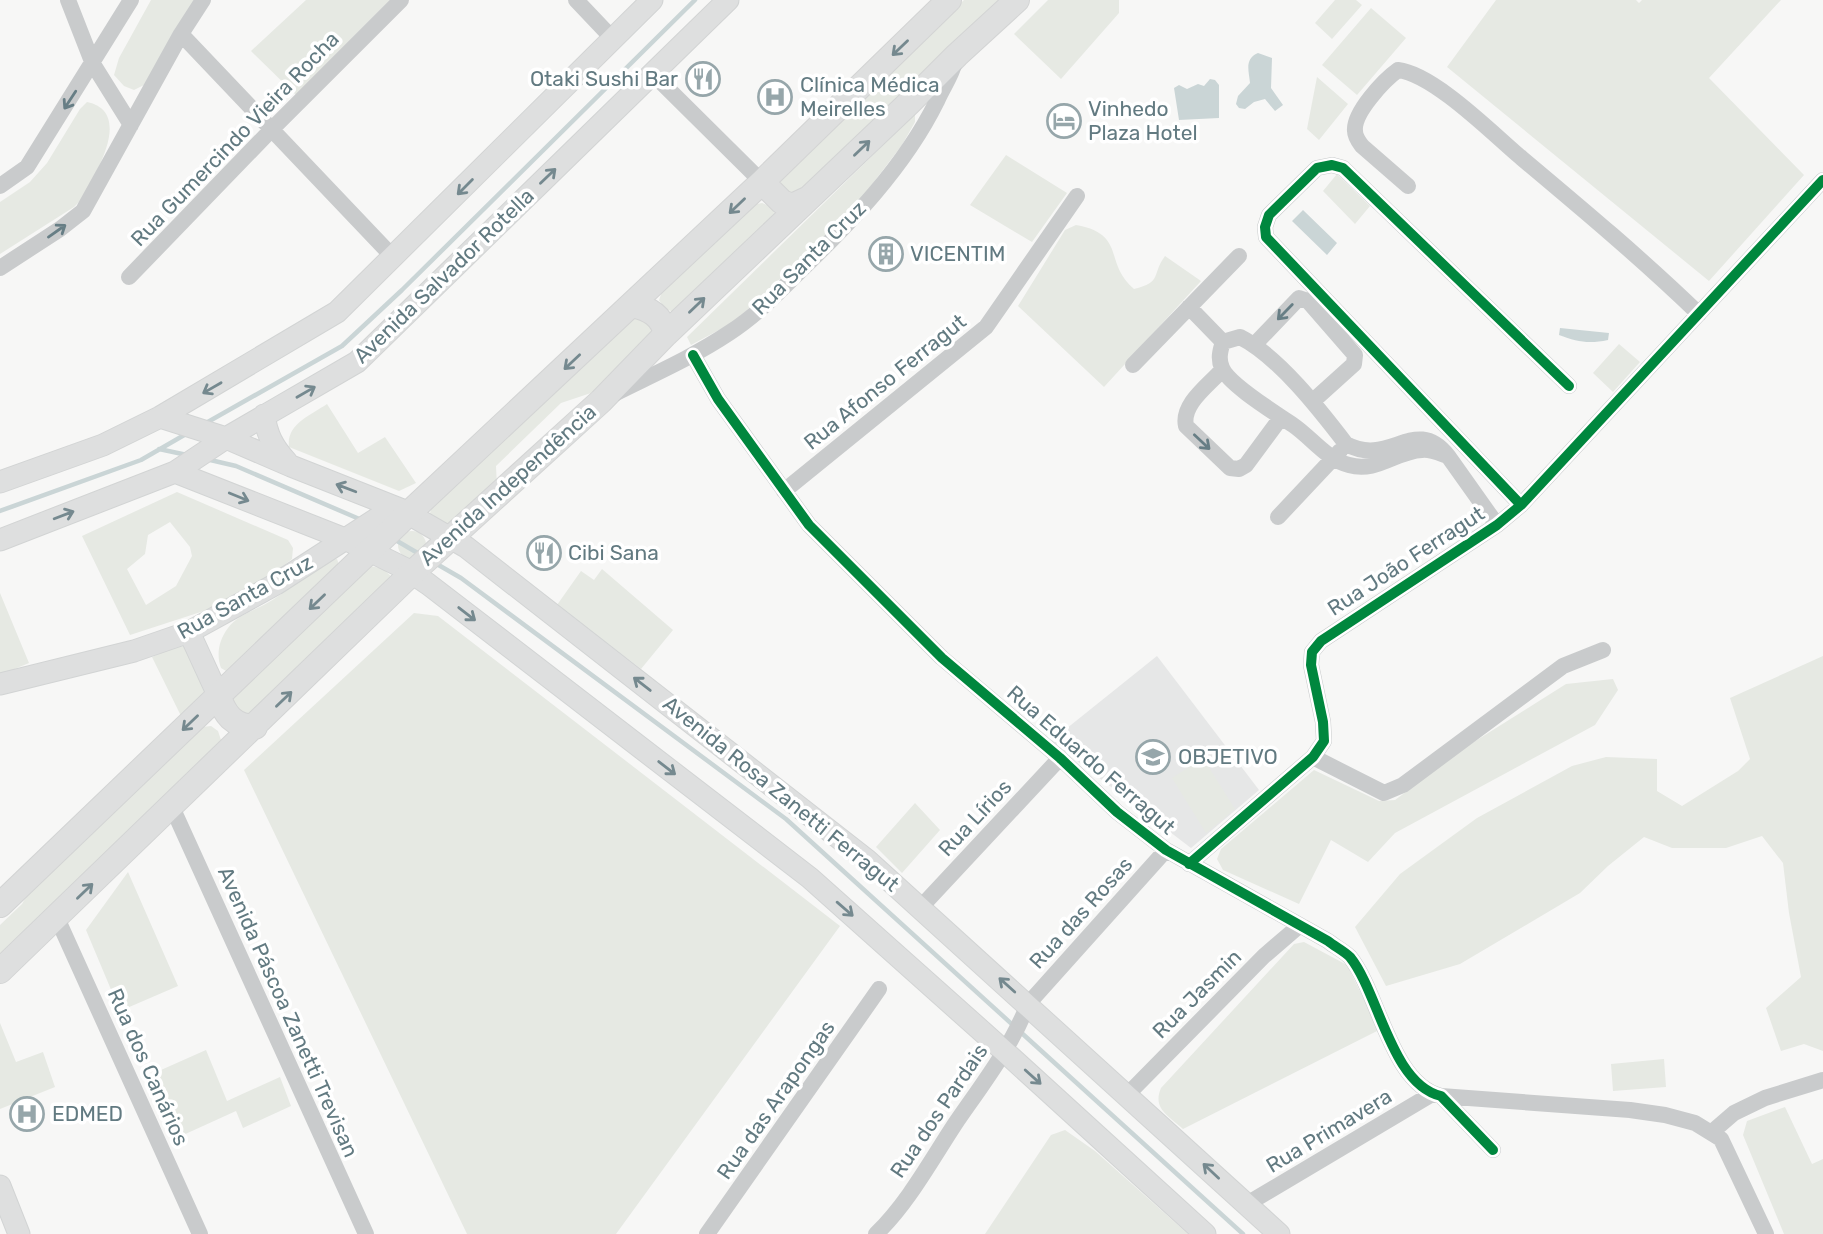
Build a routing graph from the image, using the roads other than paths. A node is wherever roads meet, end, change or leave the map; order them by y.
1 (68, 0) edge
2 (131, 0) edge
3 (203, 0) edge
4 (401, 0) edge
5 (576, 0) edge
6 (652, 0) edge
7 (728, 0) edge
8 (949, 0) edge
9 (1017, 0) edge
10 (181, 34) junction
11 (614, 39) junction
12 (957, 55) junction
13 (93, 64) junction
14 (653, 74) junction
15 (131, 125) junction
16 (273, 128) junction
17 (1823, 180) edge
18 (762, 182) junction
19 (0, 186) edge
20 (1408, 186) dead end
21 (1077, 196) dead end
22 (809, 198) junction
23 (1240, 256) dead end
24 (393, 257) junction
25 (0, 268) edge
26 (129, 277) dead end
27 (633, 305) junction
28 (1189, 307) junction
29 (1699, 314) junction
30 (666, 334) junction
31 (1223, 342) junction
32 (1255, 344) junction
33 (693, 355) junction
34 (1133, 365) dead end
35 (1222, 370) junction
36 (1569, 386) dead end
37 (601, 401) junction
38 (1313, 401) junction
39 (264, 415) junction
40 (160, 417) junction
41 (1280, 419) junction
42 (226, 438) junction
43 (1346, 444) junction
44 (1448, 456) junction
45 (1334, 458) junction
46 (290, 466) junction
47 (175, 472) junction
48 (0, 482) edge
49 (785, 491) junction
50 (1521, 505) junction
51 (405, 511) junction
52 (1278, 517) dead end
53 (1497, 525) junction
54 (450, 538) junction
55 (0, 540) edge
56 (338, 543) junction
57 (363, 558) junction
58 (412, 573) junction
59 (189, 632) junction
60 (1603, 650) dead end
61 (0, 684) edge
62 (218, 695) junction
63 (255, 727) junction
64 (1313, 757) junction
65 (1060, 758) junction
66 (172, 807) junction
67 (1166, 850) junction
68 (1189, 864) junction
69 (26, 882) junction
70 (0, 905) edge
71 (921, 907) junction
72 (57, 918) junction
73 (0, 920) edge
74 (1300, 926) junction
75 (0, 971) edge
76 (879, 989) dead end
77 (1028, 1004) junction
78 (1004, 1051) junction
79 (1823, 1080) edge
80 (1128, 1094) junction
81 (1436, 1095) junction
82 (1712, 1132) junction
83 (1493, 1150) dead end
84 (0, 1186) edge
85 (1247, 1204) junction
86 (19, 1234) edge
87 (200, 1234) edge
88 (366, 1234) edge
89 (707, 1234) edge
90 (876, 1234) edge
91 (1205, 1234) edge
92 (1279, 1234) edge
93 (1766, 1234) edge

1 - 13 street
2 - 13 street
3 - 10 street
4 - 16 street, Rua Gumercindo Vieira Rocha
5 - 11 street
6 - 11 main road
7 - 14 main road, Avenida Salvador Rotella
8 -> 18 main road
9 - 12 main road, Avenida Independência
10 - 15 street
10 - 16 street
11 -> 24 main road
22 -> 12 main road, Avenida Independência
12 - 33 street, Rua Santa Cruz
13 - 15 street
13 -> 19 street
14 - 18 street
39 -> 14 main road, Avenida Salvador Rotella
25 -> 15 street
16 - 24 street
16 - 26 street, Rua Gumercindo Vieira Rocha
17 - 29 street, Rua João Ferragut
18 - 22 main road
18 -> 27 main road
20 - 29 street
21 - 49 street, Rua Afonso Ferragut
30 -> 22 main road, Avenida Independência
23 - 28 street
24 -> 40 main road
27 - 30 main road
27 -> 51 main road
28 - 31 street
28 - 34 street
29 - 50 street, Rua João Ferragut
30 - 37 main road, Avenida Independência
31 - 32 street
31 - 35 street
32 - 38 street
38 -> 32 street
33 - 37 street, Rua Santa Cruz
33 - 49 street, Rua Eduardo Ferragut
35 - 41 street
35 -> 41 street
36 - 50 street
37 - 54 main road, Avenida Independência
38 - 43 street
39 - 42 main road, Avenida Salvador Rotella
39 - 46 main road
40 - 42 main road, Avenida Rosa Zanetti Ferragut
40 - 48 main road
41 - 45 street
42 - 46 main road, Avenida Rosa Zanetti Ferragut
42 - 47 main road, Avenida Salvador Rotella
43 - 44 street
43 - 45 street
44 - 45 street
44 - 53 street
45 - 52 street
51 -> 46 main road, Avenida Rosa Zanetti Ferragut
55 -> 47 main road, Avenida Salvador Rotella
47 -> 56 main road
49 - 65 street, Rua Eduardo Ferragut
50 - 53 street, Rua João Ferragut
51 - 54 main road, Avenida Rosa Zanetti Ferragut
51 - 56 main road, Rua Santa Cruz
51 - 57 main road
53 - 64 street, Rua João Ferragut
54 - 58 main road, Avenida Independência
71 -> 54 main road, Avenida Rosa Zanetti Ferragut
56 - 57 main road
56 - 59 main road, Rua Santa Cruz
57 - 58 main road
57 -> 62 main road
63 -> 58 main road, Avenida Independência
58 -> 78 main road
59 - 61 main road, Rua Santa Cruz
59 - 62 main road
60 - 64 street
62 - 63 main road
62 -> 69 main road
63 - 66 main road, Avenida Independência
64 - 68 street
65 - 67 street, Rua Eduardo Ferragut
65 - 71 street, Rua Lírios
72 -> 66 main road, Avenida Independência
66 - 88 street, Avenida Páscoa Zanetti Trevisan
67 - 68 street, Rua Eduardo Ferragut
67 - 77 street, Rua das Rosas
68 - 74 street, Rua Eduardo Ferragut
69 - 70 main road
69 - 73 main road
77 -> 71 main road, Avenida Rosa Zanetti Ferragut
72 - 75 main road, Avenida Independência
72 - 87 street, Rua dos Canários
74 - 80 street, Rua Jasmin
74 - 81 street, Rua Eduardo Ferragut
76 - 89 street, Rua das Arapongas
77 - 78 street, Rua dos Pardais
77 - 80 main road, Avenida Rosa Zanetti Ferragut
78 - 90 street, Rua dos Pardais
78 -> 91 main road
79 - 82 street
85 -> 80 main road, Avenida Rosa Zanetti Ferragut
81 - 82 street
81 - 83 street, Rua Eduardo Ferragut
81 - 85 street, Rua Primavera
82 - 93 street
84 - 86 main road
85 - 92 main road, Avenida Rosa Zanetti Ferragut

